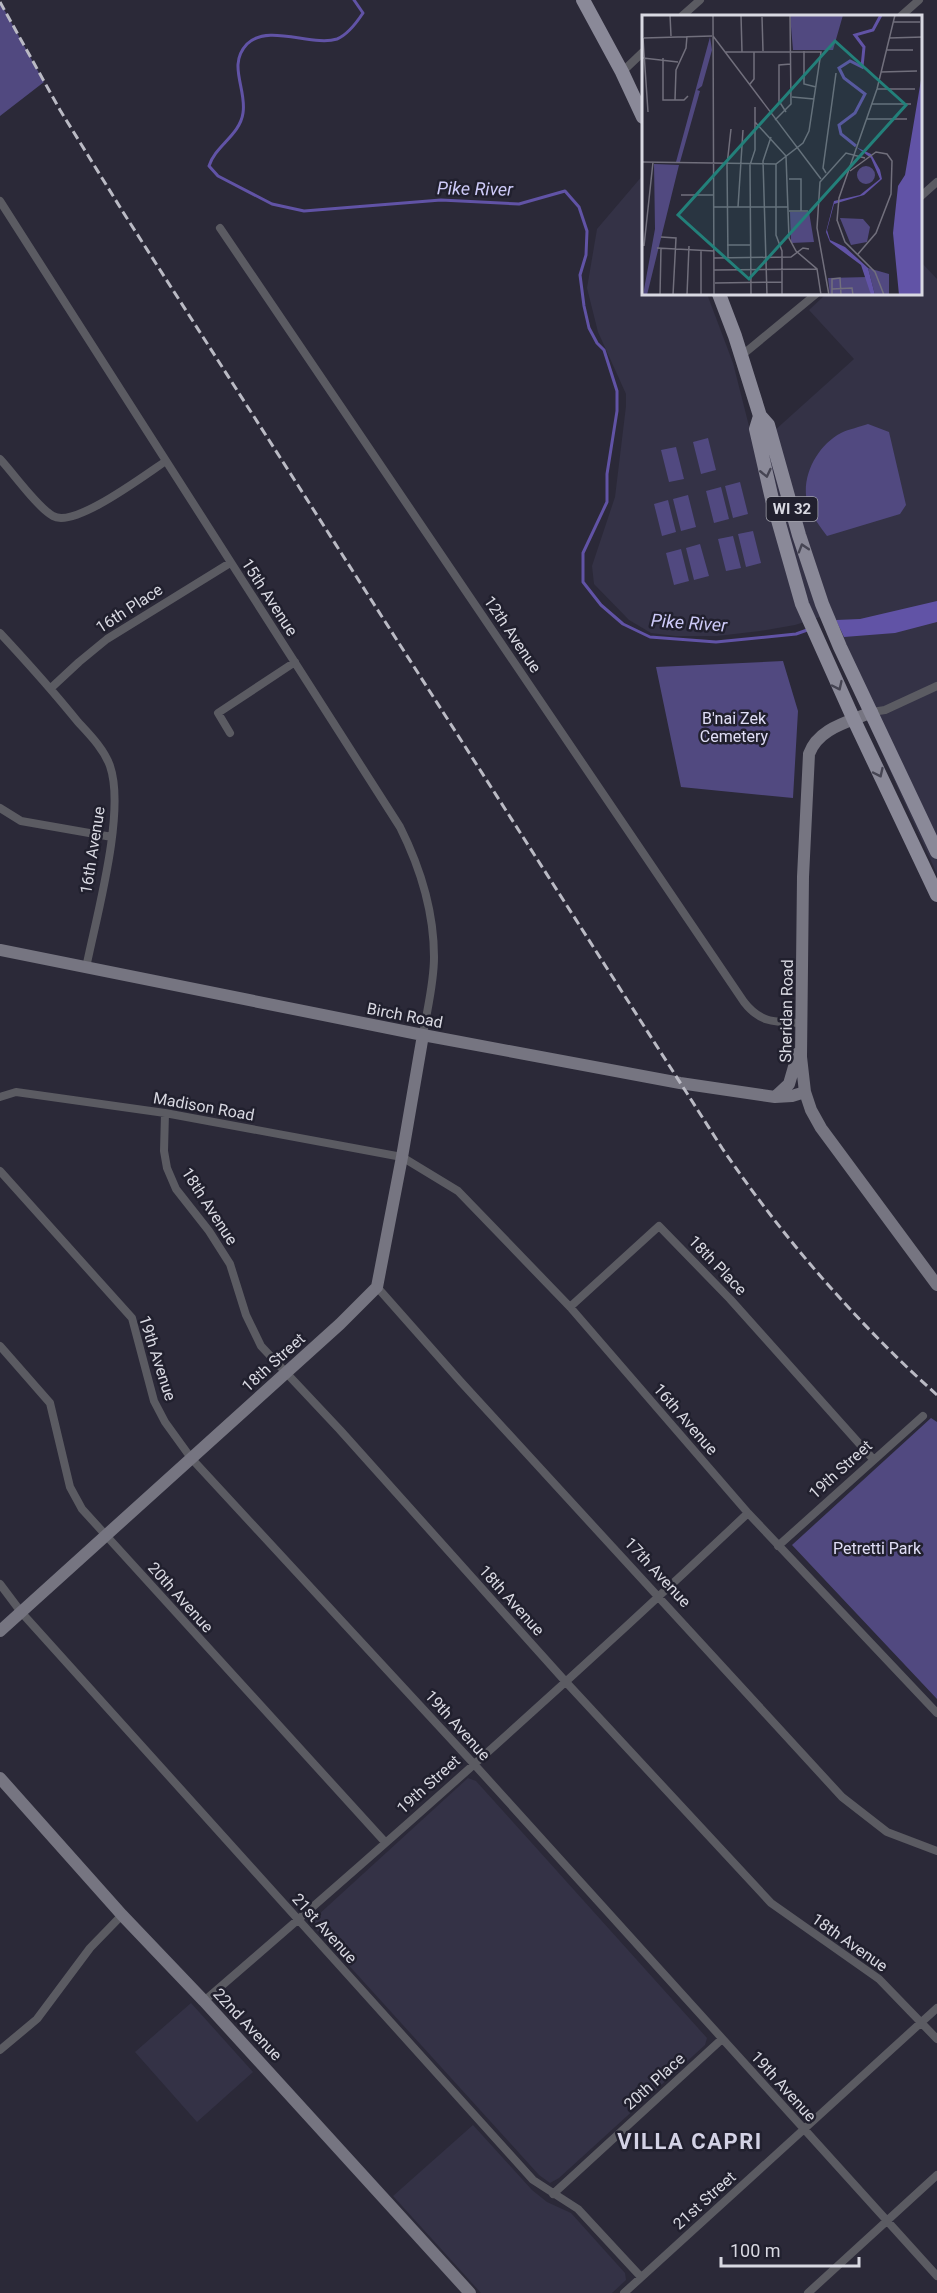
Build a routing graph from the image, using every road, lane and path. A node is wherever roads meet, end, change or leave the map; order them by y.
1 (583, 0) edge
2 (700, 0) edge
3 (919, 0) edge
4 (683, 15) edge
5 (902, 15) edge
6 (642, 53) edge
7 (622, 72) junction
8 (642, 115) edge
9 (937, 182) edge
10 (922, 196) edge
11 (0, 201) edge
12 (220, 228) dead end
13 (719, 296) edge
14 (814, 296) edge
15 (741, 356) junction
16 (760, 416) junction
17 (0, 459) edge
18 (166, 461) junction
19 (230, 563) junction
20 (0, 633) edge
21 (295, 662) junction
22 (937, 686) edge
23 (51, 688) junction
24 (872, 712) junction
25 (854, 720) junction
26 (230, 733) dead end
27 (0, 808) edge
28 (112, 837) junction
29 (937, 852) edge
30 (937, 895) edge
31 (0, 950) edge
32 (86, 968) junction
33 (802, 1023) junction
34 (423, 1035) junction
35 (801, 1046) junction
36 (805, 1092) junction
37 (0, 1096) edge
38 (775, 1097) junction
39 (165, 1113) junction
40 (402, 1157) junction
41 (0, 1171) edge
42 (937, 1285) edge
43 (377, 1287) junction
44 (570, 1307) junction
45 (0, 1346) edge
46 (286, 1372) junction
47 (923, 1416) dead end
48 (191, 1458) junction
49 (873, 1459) junction
50 (748, 1513) junction
51 (105, 1536) junction
52 (778, 1546) junction
53 (0, 1584) edge
54 (660, 1596) junction
55 (21, 1612) junction
56 (0, 1631) edge
57 (565, 1681) junction
58 (937, 1713) edge
59 (473, 1763) junction
60 (0, 1778) edge
61 (385, 1842) junction
62 (937, 1851) edge
63 (122, 1915) junction
64 (298, 1921) junction
65 (204, 2001) junction
66 (937, 2008) edge
67 (922, 2022) junction
68 (722, 2039) junction
69 (937, 2039) edge
70 (0, 2050) edge
71 (803, 2130) junction
72 (937, 2175) edge
73 (553, 2193) junction
74 (886, 2221) junction
75 (937, 2276) edge
76 (641, 2277) junction
77 (470, 2293) edge
78 (624, 2293) edge
79 (808, 2293) edge

1 - 7 main road
2 - 4 street
3 - 5 street
6 - 7 street
7 - 8 main road
9 - 10 street
11 - 18 street, 15th Avenue
12 - 33 street, 12th Avenue
13 - 15 main road, WI 32
14 - 15 street
15 - 16 main road, WI 32
24 -> 16 main road, WI 32
16 -> 25 main road, WI 32
17 - 18 street
18 - 19 street, 15th Avenue
19 - 21 street, 15th Avenue
19 - 23 street, 16th Place
20 - 23 street, 16th Avenue
21 - 26 street
21 - 34 street, 15th Avenue
22 - 24 street
23 - 28 street, 16th Avenue
24 - 25 street, Sheridan Road
24 - 29 main road, WI 32
25 -> 30 main road, WI 32
25 - 33 street, Sheridan Road
27 - 28 street
28 - 32 street, 16th Avenue
31 - 32 street, Birch Road
32 - 34 street, Birch Road
33 - 35 street, Sheridan Road
34 - 38 street, Birch Road
34 - 40 street
35 - 36 street, Sheridan Road
35 - 38 street
36 - 38 street, Birch Road
36 - 42 street, Sheridan Road
37 - 39 street, Madison Road
39 - 40 street, Madison Road
39 - 46 street, 18th Avenue
40 - 43 street
40 - 44 street, 16th Avenue
41 - 48 street, 19th Avenue
43 - 46 street, 18th Street
43 - 54 street, 17th Avenue
44 - 49 street, 18th Place
44 - 50 street, 16th Avenue
45 - 51 street, 20th Avenue
46 - 48 street, 18th Street
46 - 57 street, 18th Avenue
47 - 49 street, 19th Street
48 - 51 street, 18th Street
48 - 59 street, 19th Avenue
49 - 52 street, 19th Street
50 - 52 street, 16th Avenue
50 - 54 street, 19th Street
51 - 55 street, 18th Street
51 - 61 street, 20th Avenue
52 - 58 street, 16th Avenue
53 - 55 street, 21st Avenue
54 - 57 street, 19th Street
54 - 62 street, 17th Avenue
55 - 56 street, 18th Street
55 - 64 street, 21st Avenue
57 - 59 street, 19th Street
57 - 67 street, 18th Avenue
59 - 61 street, 19th Street
59 - 68 street, 19th Avenue
60 - 63 street, 22nd Avenue
61 - 64 street, 19th Street
63 - 65 street, 22nd Avenue
63 - 70 street
64 - 65 street, 19th Street
64 - 73 street, 21st Avenue
65 - 77 street, 22nd Avenue
66 - 67 street, 21st Street
67 - 69 street, 18th Avenue
67 - 71 street, 21st Street
68 - 71 street, 19th Avenue
68 - 73 street, 20th Place
71 - 74 street, 19th Avenue
71 - 76 street, 21st Street
72 - 74 street
73 - 76 street, 21st Avenue
74 - 75 street, 19th Avenue
74 - 79 street
76 - 78 street, 21st Street

